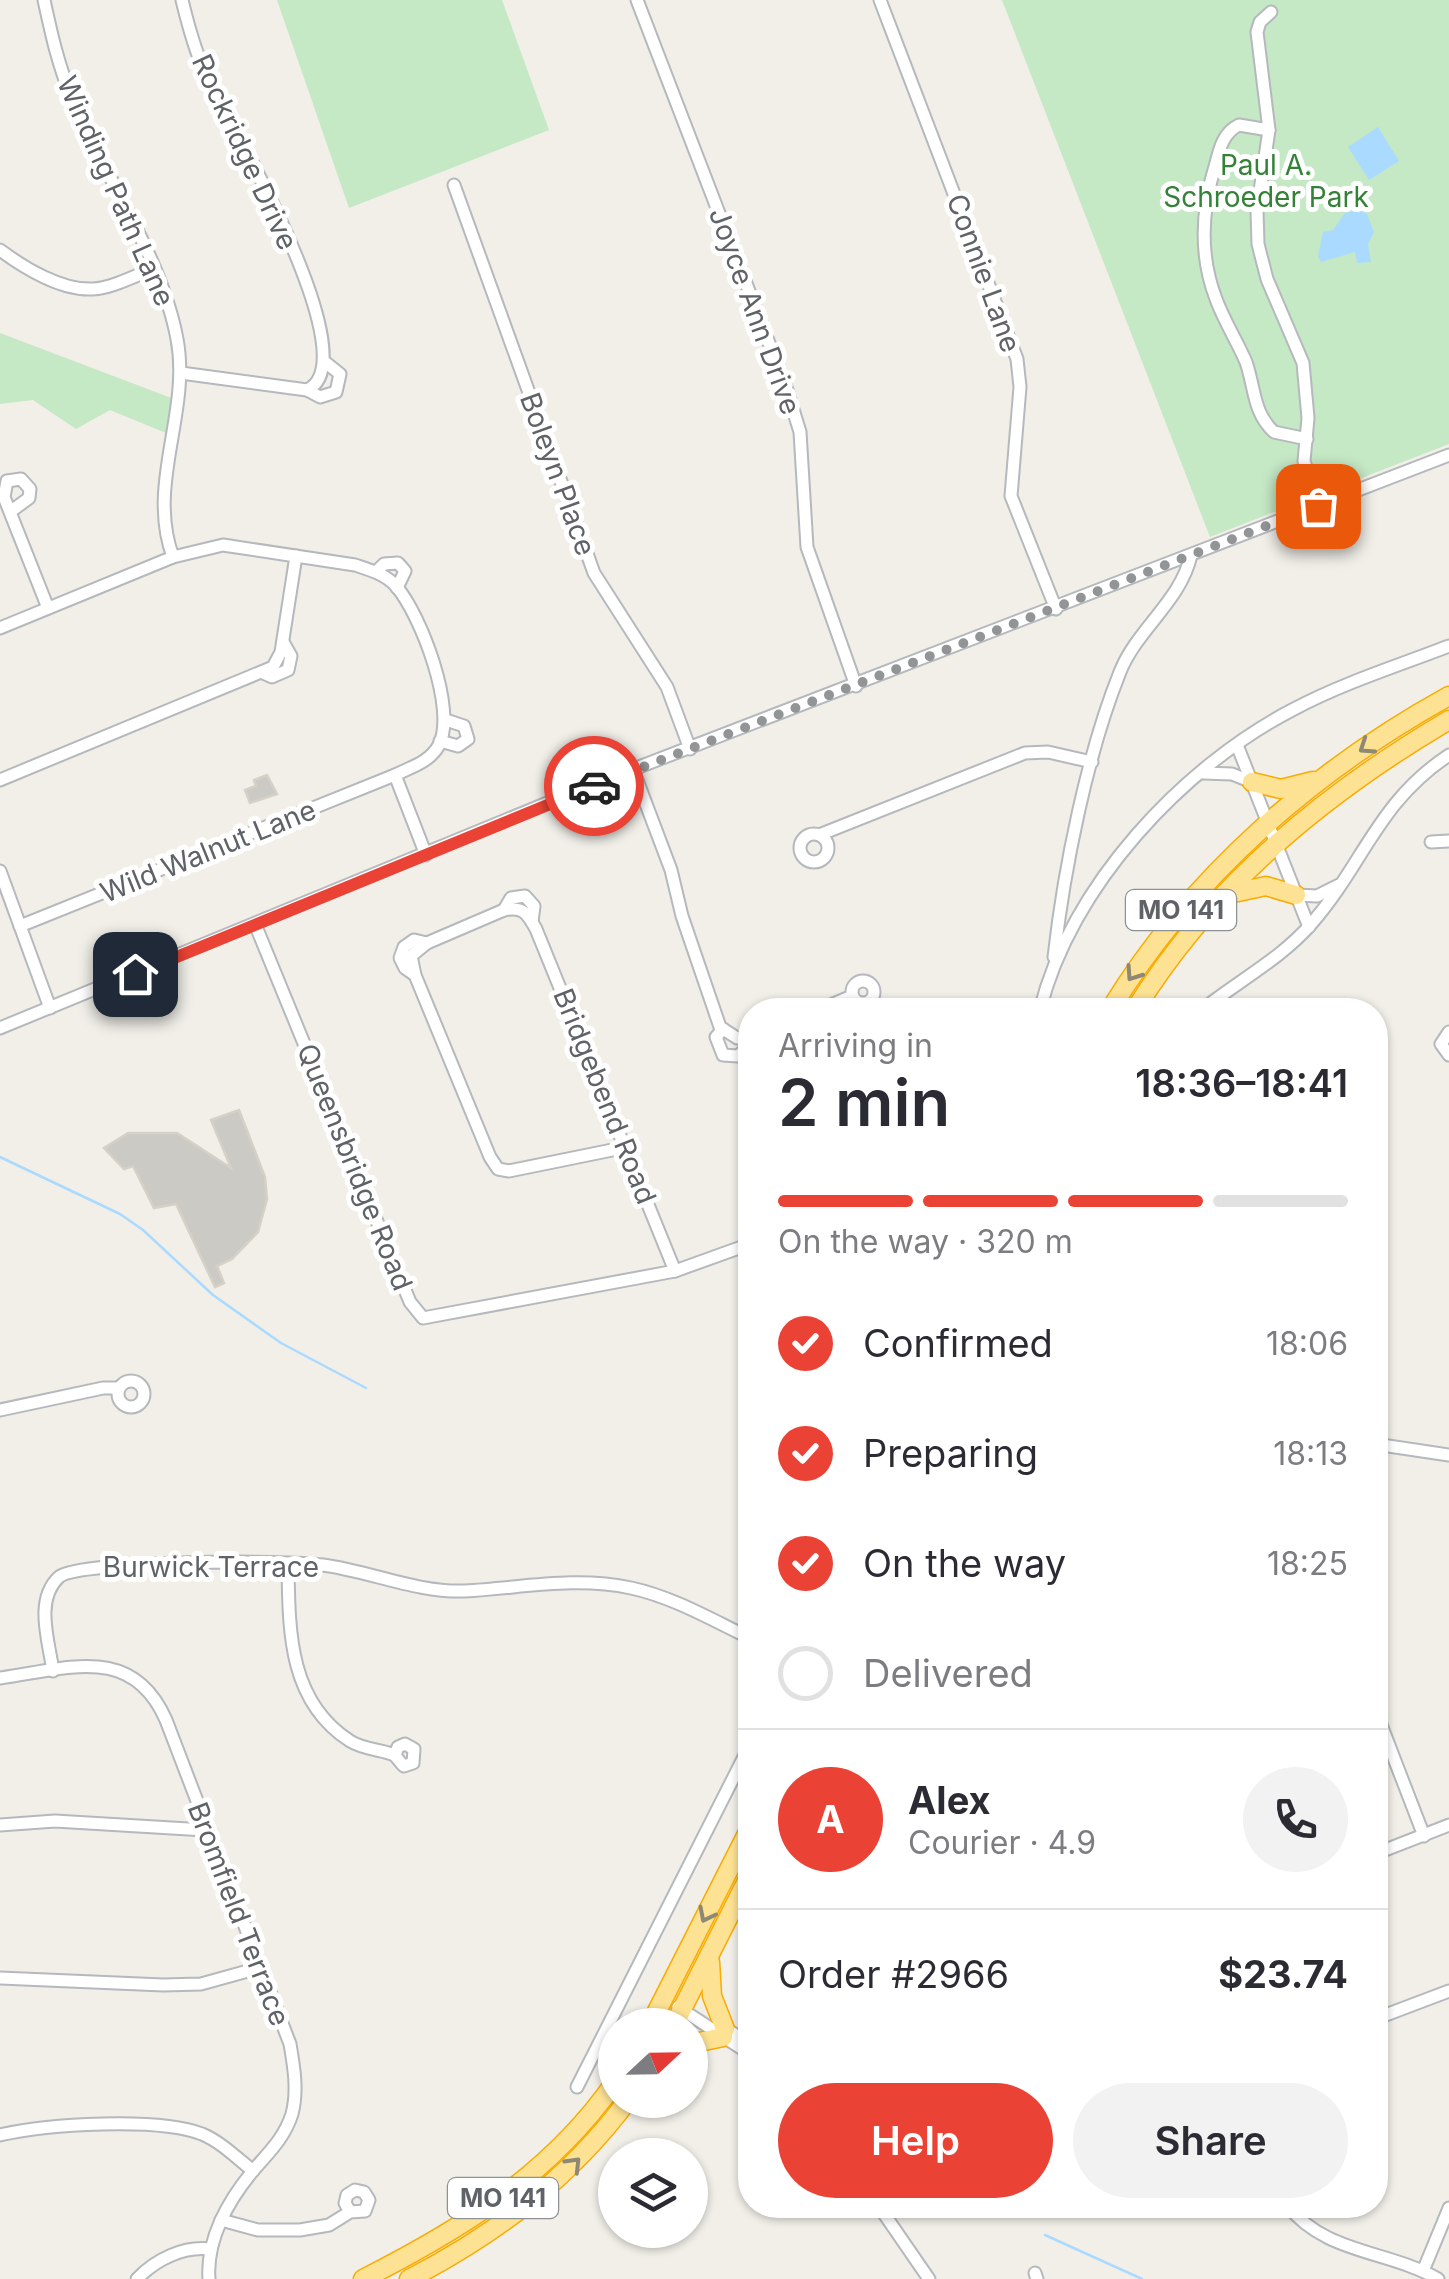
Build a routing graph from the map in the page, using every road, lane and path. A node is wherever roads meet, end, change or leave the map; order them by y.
1 (44, 0) edge
2 (182, 0) edge
3 (637, 0) edge
4 (880, 0) edge
5 (1271, 12) dead end
6 (1269, 130) junction
7 (454, 185) dead end
8 (0, 250) edge
9 (153, 269) junction
10 (324, 362) junction
11 (181, 373) junction
12 (306, 390) junction
13 (1307, 438) junction
14 (1449, 455) edge
15 (1318, 506) junction
16 (10, 512) dead end
17 (1191, 555) junction
18 (296, 556) junction
19 (173, 557) junction
20 (376, 572) junction
21 (397, 588) junction
22 (48, 608) junction
23 (1056, 609) junction
24 (0, 628) edge
25 (1449, 646) edge
26 (856, 686) junction
27 (1449, 696) edge
28 (446, 720) junction
29 (1449, 720) edge
30 (440, 741) junction
31 (1237, 745) junction
32 (690, 749) junction
33 (1449, 755) edge
34 (1092, 762) junction
35 (634, 772) junction
36 (1200, 773) junction
37 (395, 775) junction
38 (1323, 778) junction
39 (0, 780) edge
40 (1252, 782) junction
41 (1268, 823) junction
42 (818, 835) dead end
43 (1449, 841) edge
44 (1431, 842) dead end
45 (1276, 844) junction
46 (426, 856) junction
47 (0, 870) edge
48 (1341, 885) junction
49 (1224, 895) junction
50 (1296, 895) junction
51 (255, 924) junction
52 (20, 926) junction
53 (1308, 927) junction
54 (427, 943) junction
55 (1053, 969) junction
56 (414, 974) junction
57 (852, 996) dead end
58 (847, 998) edge
59 (1044, 998) edge
60 (1119, 998) edge
61 (1143, 998) edge
62 (1219, 998) edge
63 (50, 1008) junction
64 (0, 1028) edge
65 (722, 1029) junction
66 (1449, 1032) edge
67 (738, 1038) edge
68 (1449, 1055) edge
69 (738, 1056) edge
70 (626, 1147) junction
71 (738, 1248) edge
72 (675, 1271) junction
73 (120, 1388) dead end
74 (0, 1410) edge
75 (1388, 1446) edge
76 (1449, 1455) edge
77 (288, 1565) junction
78 (738, 1632) edge
79 (53, 1671) junction
80 (0, 1678) edge
81 (1388, 1743) edge
82 (395, 1756) dead end
83 (738, 1769) edge
84 (0, 1825) edge
85 (1449, 1825) edge
86 (205, 1830) junction
87 (1424, 1836) junction
88 (1388, 1849) edge
89 (738, 1852) edge
90 (738, 1899) edge
91 (710, 1954) junction
92 (259, 1968) junction
93 (0, 1978) edge
94 (1449, 1991) edge
95 (664, 1999) junction
96 (659, 2008) edge
97 (671, 2008) edge
98 (683, 2008) edge
99 (1388, 2014) edge
100 (708, 2027) edge
101 (724, 2032) junction
102 (708, 2038) edge
103 (738, 2038) edge
104 (738, 2044) edge
105 (576, 2087) dead end
106 (598, 2102) edge
107 (614, 2118) edge
108 (0, 2136) edge
109 (253, 2171) junction
110 (1449, 2208) edge
111 (350, 2212) dead end
112 (887, 2218) edge
113 (1299, 2218) edge
114 (221, 2220) junction
115 (210, 2250) junction
116 (1423, 2270) junction
117 (137, 2279) edge
118 (209, 2279) edge
119 (364, 2279) edge
120 (409, 2279) edge
121 (929, 2279) edge
122 (1438, 2279) edge

1 - 9 street, Winding Path Lane
2 - 10 street, Rockridge Drive
3 - 26 street, Joyce Ann Drive
4 - 23 street, Connie Lane
5 - 6 street
6 - 13 street
6 - 13 street
7 - 32 street, Boleyn Place
8 - 9 street
9 - 11 street, Winding Path Lane
10 - 12 street, Rockridge Drive
10 - 12 street, Rockridge Drive
11 - 12 street
11 - 19 street, Winding Path Lane
13 - 15 street
14 - 15 street
15 - 17 street
16 - 22 street
17 - 23 street
17 - 34 street
18 - 19 street
18 - 20 street
18 - 39 street
19 - 22 street
20 - 21 street
20 - 21 street
21 - 28 street
22 - 24 street
23 - 26 street
25 - 31 street
26 - 32 street
27 -> 38 highway, MO 141
28 - 30 street
28 - 30 street
29 - 45 highway, MO 141
30 - 37 street
31 - 36 street
31 - 40 street
32 - 35 street
33 - 48 street
34 - 42 street
34 - 55 street
35 - 46 street
35 - 65 street
36 - 40 street
36 - 55 street
37 - 46 street
37 - 52 street, Wild Walnut Lane
38 - 40 highway
38 - 41 highway, MO 141
40 - 41 street
41 - 45 street
41 -> 60 highway, MO 141
43 - 44 street
45 - 49 highway, MO 141
45 - 50 street
46 - 51 street
47 - 52 street
48 - 50 street
48 - 53 street
49 - 50 highway
49 - 61 highway, MO 141
50 - 53 street
51 - 63 street
51 - 72 street, Queensbridge Road
52 - 63 street
53 - 62 street
54 - 56 street, Bridgebend Road
54 - 56 street
54 - 70 street, Bridgebend Road
55 - 59 street
56 - 70 street
57 - 58 street
63 - 64 street
65 - 67 street
65 - 69 street
66 - 68 street
70 - 72 street, Bridgebend Road
71 - 72 street, Queensbridge Road
73 - 74 street
75 - 76 street
77 - 78 street, Burwick Terrace
77 - 79 street, Burwick Terrace
77 - 82 street
79 - 80 street, Bromfield Terrace
79 - 86 street, Bromfield Terrace
81 - 87 street
83 - 105 street
84 - 86 street
85 - 87 street
86 - 92 street, Bromfield Terrace
87 - 88 street
89 -> 95 highway
90 - 91 highway
91 - 98 highway
91 - 101 highway
92 - 93 street
92 - 109 street, Bromfield Terrace
94 - 99 street
95 - 96 highway
95 - 97 street
100 - 101 street
101 - 102 highway
101 - 103 street
101 - 104 street
106 - 119 highway, MO 141
120 -> 107 highway, MO 141
108 - 109 street
109 - 114 street, Bromfield Terrace
110 - 116 street
111 - 114 street
112 - 121 street
113 - 116 street
114 - 115 street, Bromfield Terrace
115 - 117 street
115 - 118 street, Bromfield Terrace
116 - 122 street

